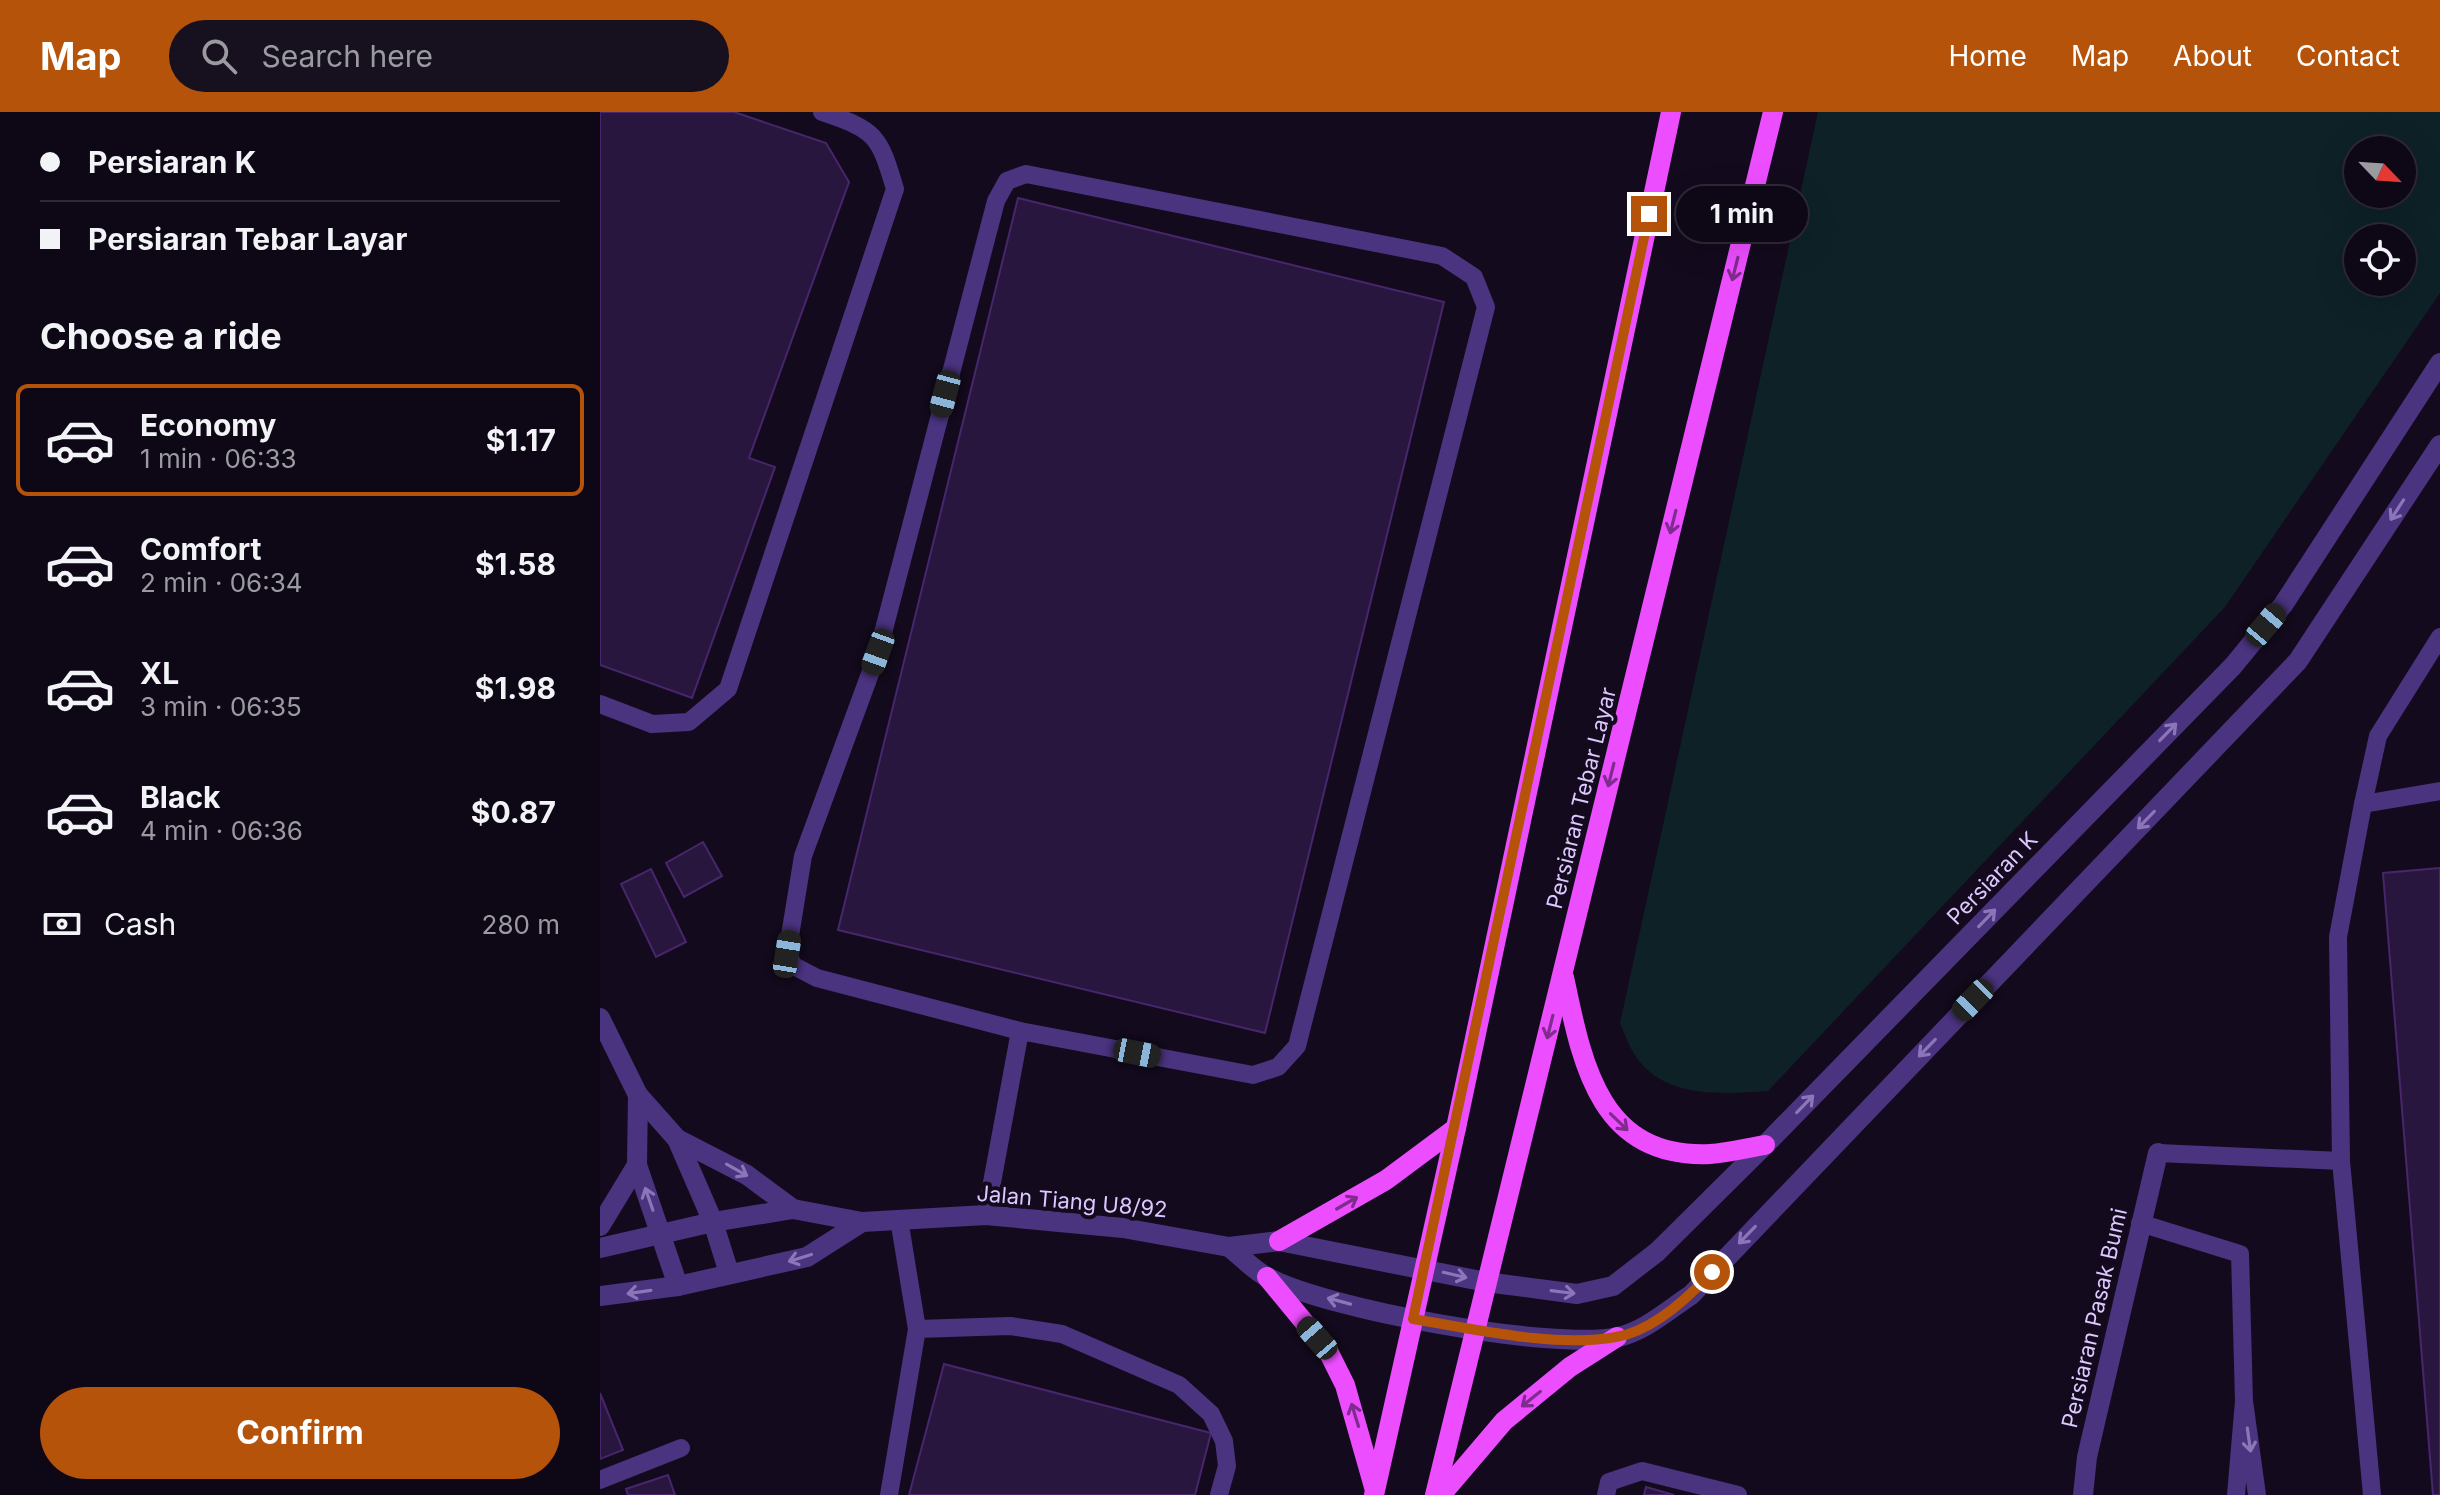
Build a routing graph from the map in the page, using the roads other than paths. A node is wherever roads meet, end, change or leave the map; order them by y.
1 (822, 112) edge
2 (1773, 112) edge
3 (1670, 117) edge
4 (2440, 363) edge
5 (2440, 445) edge
6 (2440, 637) edge
7 (600, 704) edge
8 (2440, 791) edge
9 (2363, 804) junction
10 (1563, 973) junction
11 (600, 1018) edge
12 (1020, 1031) junction
13 (638, 1095) junction
14 (1456, 1128) junction
15 (677, 1139) junction
16 (1765, 1145) junction
17 (2158, 1153) joint
18 (2341, 1161) junction
19 (637, 1165) junction
20 (793, 1209) junction
21 (986, 1215) junction
22 (899, 1219) junction
23 (713, 1222) junction
24 (862, 1222) junction
25 (2140, 1223) junction
26 (600, 1226) edge
27 (660, 1233) junction
28 (1279, 1241) junction
29 (1229, 1247) junction
30 (600, 1248) edge
31 (1425, 1267) junction
32 (729, 1273) junction
33 (1267, 1277) junction
34 (1486, 1282) junction
35 (678, 1286) junction
36 (600, 1296) edge
37 (1413, 1319) junction
38 (917, 1329) junction
39 (1474, 1329) junction
40 (1617, 1337) junction
41 (2244, 1401) junction
42 (681, 1448) dead end
43 (600, 1480) edge
44 (1374, 1493) edge
45 (889, 1495) edge
46 (1219, 1495) edge
47 (1438, 1495) edge
48 (1606, 1495) edge
49 (1738, 1495) edge
50 (2083, 1495) edge
51 (2236, 1495) edge
52 (2257, 1495) edge
53 (2372, 1495) edge

1 - 7 lane
2 -> 10 main road, Persiaran Tebar Layar
3 - 14 main road
16 -> 4 street, Persiaran K
5 -> 40 street
6 - 9 lane
8 - 9 lane
9 - 18 lane
10 -> 16 main road
10 -> 34 main road, Persiaran Tebar Layar
11 - 13 street
12 - 12 lane
12 - 21 lane
13 - 15 street
13 - 19 street
28 -> 14 main road
14 - 31 main road
15 -> 20 street
15 - 23 street
34 -> 16 street, Persiaran K
17 - 18 lane
17 - 25 street, Persiaran Pasak Bumi
18 - 53 lane
19 - 26 street
27 -> 19 street
20 - 23 street, Jalan Tiang U8/92
20 - 24 street, Jalan Tiang U8/92
21 - 22 street, Jalan Tiang U8/92
21 - 29 street, Jalan Tiang U8/92
22 - 24 street, Jalan Tiang U8/92
22 - 38 lane
23 - 27 street, Jalan Tiang U8/92
23 - 32 street
24 -> 32 street, Jalan Tiang U8/92
25 - 41 lane
25 - 50 street, Persiaran Pasak Bumi
27 - 30 street, Jalan Tiang U8/92
27 - 35 street
28 - 29 street, Persiaran K
28 - 31 street, Persiaran K
29 - 33 street
31 -> 34 street, Persiaran K
31 - 37 main road
32 - 35 street, Jalan Tiang U8/92
37 -> 33 street
44 -> 33 main road
34 - 39 main road, Persiaran Tebar Layar
35 -> 36 street, Jalan Tiang U8/92
37 - 39 street
37 - 44 main road
38 - 45 lane
38 - 46 lane
39 - 40 street
39 - 47 main road, Persiaran Tebar Layar
40 -> 47 main road
41 - 51 lane
41 -> 52 lane
42 - 43 lane
48 - 49 lane

